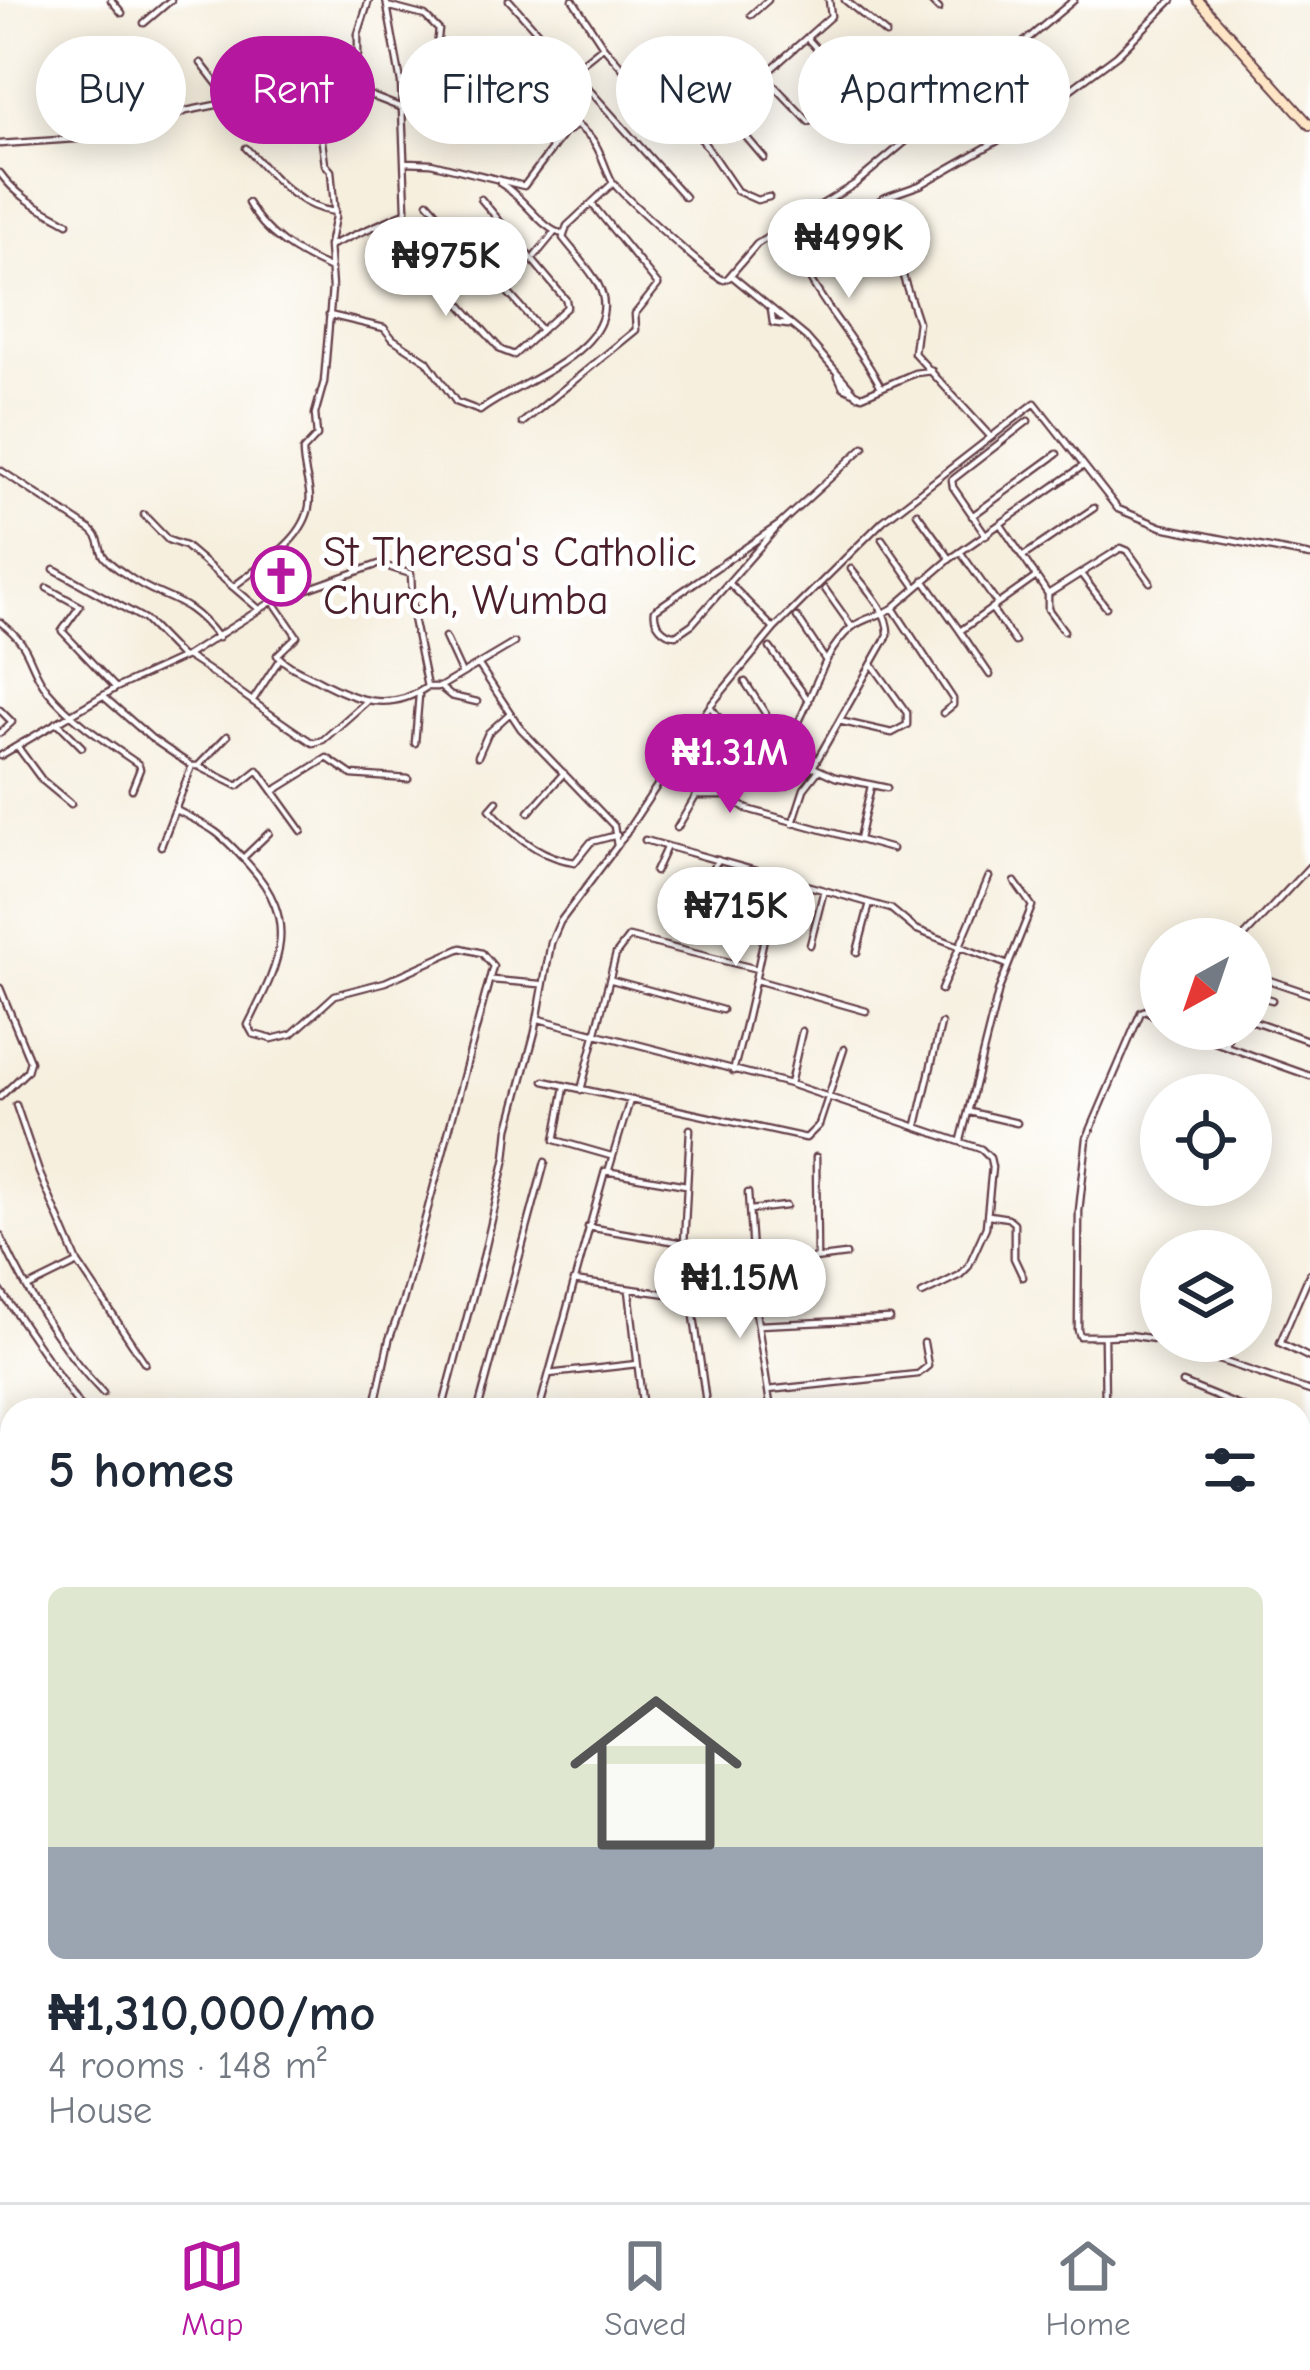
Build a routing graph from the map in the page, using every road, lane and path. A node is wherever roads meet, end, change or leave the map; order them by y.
1 (111, 0) edge
2 (172, 0) edge
3 (369, 0) edge
4 (509, 0) edge
5 (573, 0) edge
6 (769, 0) edge
7 (845, 0) edge
8 (930, 0) edge
9 (1074, 0) edge
10 (1172, 0) edge
11 (1198, 0) edge
12 (832, 1) edge
13 (386, 3) edge
14 (939, 9) dead end
15 (122, 13) dead end
16 (751, 15) dead end
17 (144, 22) dead end
18 (886, 34) dead end
19 (358, 36) edge
20 (438, 36) edge
21 (542, 36) edge
22 (809, 36) edge
23 (603, 46) junction
24 (798, 46) edge
25 (592, 55) edge
26 (616, 60) edge
27 (201, 63) dead end
28 (774, 68) edge
29 (399, 71) edge
30 (774, 86) edge
31 (592, 91) edge
32 (798, 111) edge
33 (1310, 125) edge
34 (592, 141) edge
35 (0, 144) edge
36 (322, 144) edge
37 (404, 144) edge
38 (549, 144) edge
39 (557, 144) edge
40 (705, 144) edge
41 (752, 144) edge
42 (247, 148) dead end
43 (553, 148) junction
44 (764, 158) dead end
45 (405, 162) junction
46 (0, 172) edge
47 (488, 177) junction
48 (613, 183) junction
49 (686, 197) dead end
50 (769, 197) dead end
51 (481, 199) dead end
52 (248, 202) dead end
53 (428, 202) dead end
54 (591, 203) junction
55 (335, 212) junction
56 (68, 223) dead end
57 (789, 226) junction
58 (554, 233) junction
59 (563, 234) junction
60 (329, 246) junction
61 (412, 251) dead end
62 (533, 258) junction
63 (331, 269) junction
64 (728, 278) junction
65 (329, 315) junction
66 (541, 330) junction
67 (932, 371) junction
68 (881, 387) junction
69 (1028, 421) dead end
70 (522, 423) dead end
71 (989, 435) junction
72 (864, 447) dead end
73 (1057, 454) dead end
74 (1083, 466) junction
75 (0, 470) edge
76 (1094, 508) dead end
77 (917, 514) dead end
78 (144, 515) dead end
79 (972, 516) junction
80 (780, 524) junction
81 (1001, 525) junction
82 (986, 535) junction
83 (882, 539) dead end
84 (961, 553) junction
85 (1022, 556) junction
86 (1310, 556) edge
87 (950, 559) junction
88 (54, 568) dead end
89 (851, 569) dead end
90 (1081, 574) junction
91 (1036, 578) junction
92 (924, 580) junction
93 (1150, 582) dead end
94 (729, 583) junction
95 (233, 587) junction
96 (916, 587) junction
97 (46, 588) dead end
98 (825, 589) dead end
99 (1048, 594) junction
100 (273, 601) junction
101 (994, 606) junction
102 (259, 608) junction
103 (893, 608) junction
104 (1106, 608) dead end
105 (884, 614) junction
106 (797, 617) dead end
107 (0, 622) edge
108 (852, 628) junction
109 (774, 629) junction
110 (960, 631) junction
111 (1064, 632) dead end
112 (218, 638) junction
113 (445, 638) dead end
114 (1015, 642) dead end
115 (514, 643) dead end
116 (770, 649) dead end
117 (184, 657) junction
118 (279, 660) junction
119 (826, 661) junction
120 (871, 663) junction
121 (478, 664) junction
122 (462, 674) junction
123 (990, 675) dead end
124 (746, 682) dead end
125 (428, 687) junction
126 (440, 687) junction
127 (116, 688) junction
128 (418, 694) junction
129 (103, 696) junction
130 (368, 700) junction
131 (252, 701) junction
132 (809, 701) junction
133 (477, 702) dead end
134 (710, 706) junction
135 (0, 710) edge
136 (943, 713) dead end
137 (71, 714) junction
138 (509, 714) junction
139 (839, 721) junction
140 (57, 722) junction
141 (0, 733) edge
142 (226, 736) dead end
143 (415, 742) dead end
144 (784, 742) junction
145 (17, 746) junction
146 (82, 746) dead end
147 (0, 756) edge
148 (478, 756) dead end
149 (712, 759) dead end
150 (195, 766) junction
151 (815, 769) junction
152 (564, 772) junction
153 (759, 773) junction
154 (409, 779) dead end
155 (871, 786) junction
156 (887, 788) dead end
157 (132, 789) dead end
158 (274, 791) junction
159 (729, 795) junction
160 (497, 801) dead end
161 (71, 804) dead end
162 (176, 810) junction
163 (529, 812) dead end
164 (793, 823) junction
165 (677, 828) dead end
166 (302, 831) dead end
167 (269, 833) dead end
168 (616, 835) junction
169 (645, 840) dead end
170 (859, 840) junction
171 (617, 846) junction
172 (667, 846) junction
173 (161, 847) dead end
174 (892, 849) dead end
175 (243, 858) junction
176 (718, 860) junction
177 (1310, 866) edge
178 (655, 872) dead end
179 (989, 877) dead end
180 (778, 878) junction
181 (1015, 882) dead end
182 (824, 890) junction
183 (694, 900) dead end
184 (870, 903) junction
185 (1262, 918) edge
186 (810, 945) dead end
187 (959, 946) junction
188 (857, 952) dead end
189 (1008, 965) junction
190 (757, 969) junction
191 (610, 979) junction
192 (492, 980) junction
193 (756, 980) junction
194 (1272, 981) edge
195 (542, 984) junction
196 (0, 988) edge
197 (941, 990) dead end
198 (1310, 994) edge
199 (722, 1010) dead end
200 (866, 1011) dead end
201 (1140, 1014) edge
202 (537, 1018) junction
203 (941, 1024) dead end
204 (1272, 1027) edge
205 (802, 1031) dead end
206 (595, 1036) junction
207 (1310, 1041) edge
208 (844, 1049) dead end
209 (1240, 1050) edge
210 (733, 1071) junction
211 (1310, 1076) edge
212 (544, 1081) dead end
213 (790, 1084) junction
214 (565, 1087) junction
215 (581, 1090) junction
216 (2, 1095) edge
217 (831, 1097) junction
218 (630, 1100) junction
219 (970, 1112) junction
220 (1017, 1123) dead end
221 (916, 1125) junction
222 (690, 1130) dead end
223 (961, 1139) junction
224 (611, 1156) junction
225 (816, 1157) dead end
226 (545, 1162) dead end
227 (609, 1169) junction
228 (686, 1185) junction
229 (748, 1193) dead end
230 (786, 1206) dead end
231 (749, 1210) junction
232 (988, 1216) junction
233 (588, 1227) junction
234 (0, 1235) edge
235 (685, 1244) junction
236 (846, 1255) dead end
237 (817, 1258) junction
238 (78, 1263) junction
239 (688, 1265) junction
240 (751, 1266) junction
241 (1310, 1273) edge
242 (1023, 1276) dead end
243 (573, 1281) junction
244 (29, 1287) junction
245 (0, 1290) edge
246 (629, 1290) junction
247 (922, 1294) dead end
248 (1299, 1296) junction
249 (690, 1297) junction
250 (1310, 1300) edge
251 (890, 1319) dead end
252 (758, 1325) junction
253 (1103, 1336) junction
254 (1140, 1336) edge
255 (924, 1343) dead end
256 (1310, 1358) edge
257 (1224, 1362) edge
258 (145, 1363) dead end
259 (637, 1364) junction
260 (549, 1374) junction
261 (1183, 1383) dead end
262 (768, 1390) junction
263 (1310, 1391) edge
264 (103, 1393) dead end
265 (74, 1398) edge
266 (377, 1398) edge
267 (445, 1398) edge
268 (481, 1398) edge
269 (542, 1398) edge
270 (641, 1398) edge
271 (705, 1398) edge
272 (769, 1398) edge
273 (1105, 1398) edge
274 (1214, 1398) edge

1 - 15 street
2 - 17 street
3 - 19 street
4 - 21 street
5 - 23 street
6 - 16 street
7 - 18 street
8 - 14 street
9 - 57 street
10 - 67 street
11 - 33 main road
12 - 22 street
13 - 20 street
13 - 29 street
23 - 25 street
23 - 26 street
24 - 28 street
27 - 35 street
30 - 32 street
31 - 49 street
34 - 48 street
36 - 55 street
37 - 45 street
38 - 43 street
39 - 43 street
40 - 50 street
41 - 44 street
42 - 55 street
43 - 47 street
45 - 47 street
45 - 60 street
46 - 56 street
47 - 58 street
48 - 54 street
48 - 64 street
51 - 62 street
52 - 63 street
53 - 66 street
54 - 59 street
54 - 70 street
55 - 60 street
57 - 64 street
57 - 68 street
58 - 59 street
58 - 62 street
59 - 65 street
60 - 63 street
61 - 66 street
62 - 66 street
63 - 65 street
64 - 68 street
65 - 95 street
67 - 68 street
67 - 71 street
69 - 79 street
71 - 74 street
71 - 109 street
72 - 80 street
73 - 79 street
74 - 81 street
74 - 86 street
75 - 112 street
76 - 85 street
77 - 87 street
78 - 95 street
79 - 82 street
80 - 94 street
80 - 94 street
81 - 82 street
81 - 85 street
82 - 84 street
83 - 96 street
84 - 87 street
84 - 101 street
85 - 91 street
87 - 92 street
88 - 117 street
89 - 105 street
90 - 93 street
90 - 99 street
90 - 104 street
91 - 99 street
91 - 101 street
92 - 96 street
92 - 110 street
94 - 109 street
95 - 102 street
96 - 103 street
97 - 127 street
98 - 108 street
99 - 111 street
100 - 102 street
100 - 118 street
100 - 125 street
101 - 110 street
101 - 114 street
102 - 112 street
103 - 105 street
103 - 136 street
105 - 108 street
105 - 120 street
106 - 119 street
107 - 137 street
108 - 119 street
109 - 134 street
110 - 123 street
112 - 117 street
113 - 122 street
115 - 121 street
116 - 132 street
117 - 127 street
117 - 131 street
118 - 130 street
118 - 131 street
119 - 132 street
120 - 139 street
120 - 139 street
121 - 122 street
121 - 138 street
122 - 126 street
124 - 144 street
125 - 126 street
125 - 128 street
126 - 133 street
127 - 129 street
128 - 130 street
128 - 143 street
129 - 137 street
129 - 150 street
130 - 131 street
132 - 144 street
134 - 153 street
134 - 171 street
135 - 141 street
137 - 140 street
137 - 157 street
138 - 148 street
138 - 152 street
139 - 151 street
140 - 145 street
140 - 146 street
142 - 150 street
144 - 153 street
145 - 147 street
145 - 161 street
149 - 159 street
150 - 158 street
150 - 162 street
151 - 153 street
151 - 155 street
151 - 164 street
152 - 163 street
152 - 168 street
153 - 159 street
154 - 158 street
155 - 156 street
155 - 170 street
158 - 166 street
159 - 164 street
159 - 165 street
160 - 168 street
162 - 173 street
162 - 175 street
164 - 170 street
167 - 175 street
168 - 171 street
169 - 172 street
170 - 174 street
171 - 195 street
172 - 176 street
172 - 178 street
175 - 192 street
176 - 180 street
176 - 183 street
177 - 185 street
179 - 187 street
180 - 182 street
180 - 190 street
181 - 189 street
182 - 184 street
182 - 186 street
184 - 187 street
184 - 188 street
187 - 189 street
187 - 197 street
189 - 219 street
190 - 191 street
190 - 193 street
191 - 199 street
191 - 206 street
192 - 195 street
192 - 266 street
193 - 200 street
193 - 210 street
194 - 198 street
195 - 202 street
196 - 216 street
201 - 253 street
202 - 206 street
202 - 267 street
203 - 221 street
204 - 207 street
205 - 213 street
206 - 210 street
206 - 215 street
208 - 217 street
209 - 211 street
210 - 213 street
212 - 214 street
213 - 217 street
214 - 215 street
214 - 224 street
215 - 218 street
216 - 238 street
217 - 218 street
217 - 221 street
218 - 224 street
219 - 220 street
219 - 223 street
221 - 223 street
222 - 228 street
223 - 232 street
224 - 227 street
225 - 237 street
226 - 268 street
227 - 228 street
227 - 233 street
228 - 235 street
229 - 231 street
230 - 231 street
231 - 240 street
232 - 242 street
232 - 247 street
233 - 235 street
233 - 243 street
234 - 244 street
235 - 239 street
236 - 237 street
237 - 240 street
238 - 244 street
238 - 258 street
239 - 240 street
239 - 249 street
240 - 252 street
241 - 248 street
243 - 246 street
243 - 260 street
244 - 264 street
245 - 265 street
246 - 249 street
246 - 259 street
248 - 250 street
248 - 256 street
249 - 271 street
251 - 252 street
252 - 262 street
253 - 254 street
253 - 273 street
255 - 262 street
257 - 263 street
259 - 260 street
259 - 270 street
260 - 269 street
261 - 274 street
262 - 272 street

